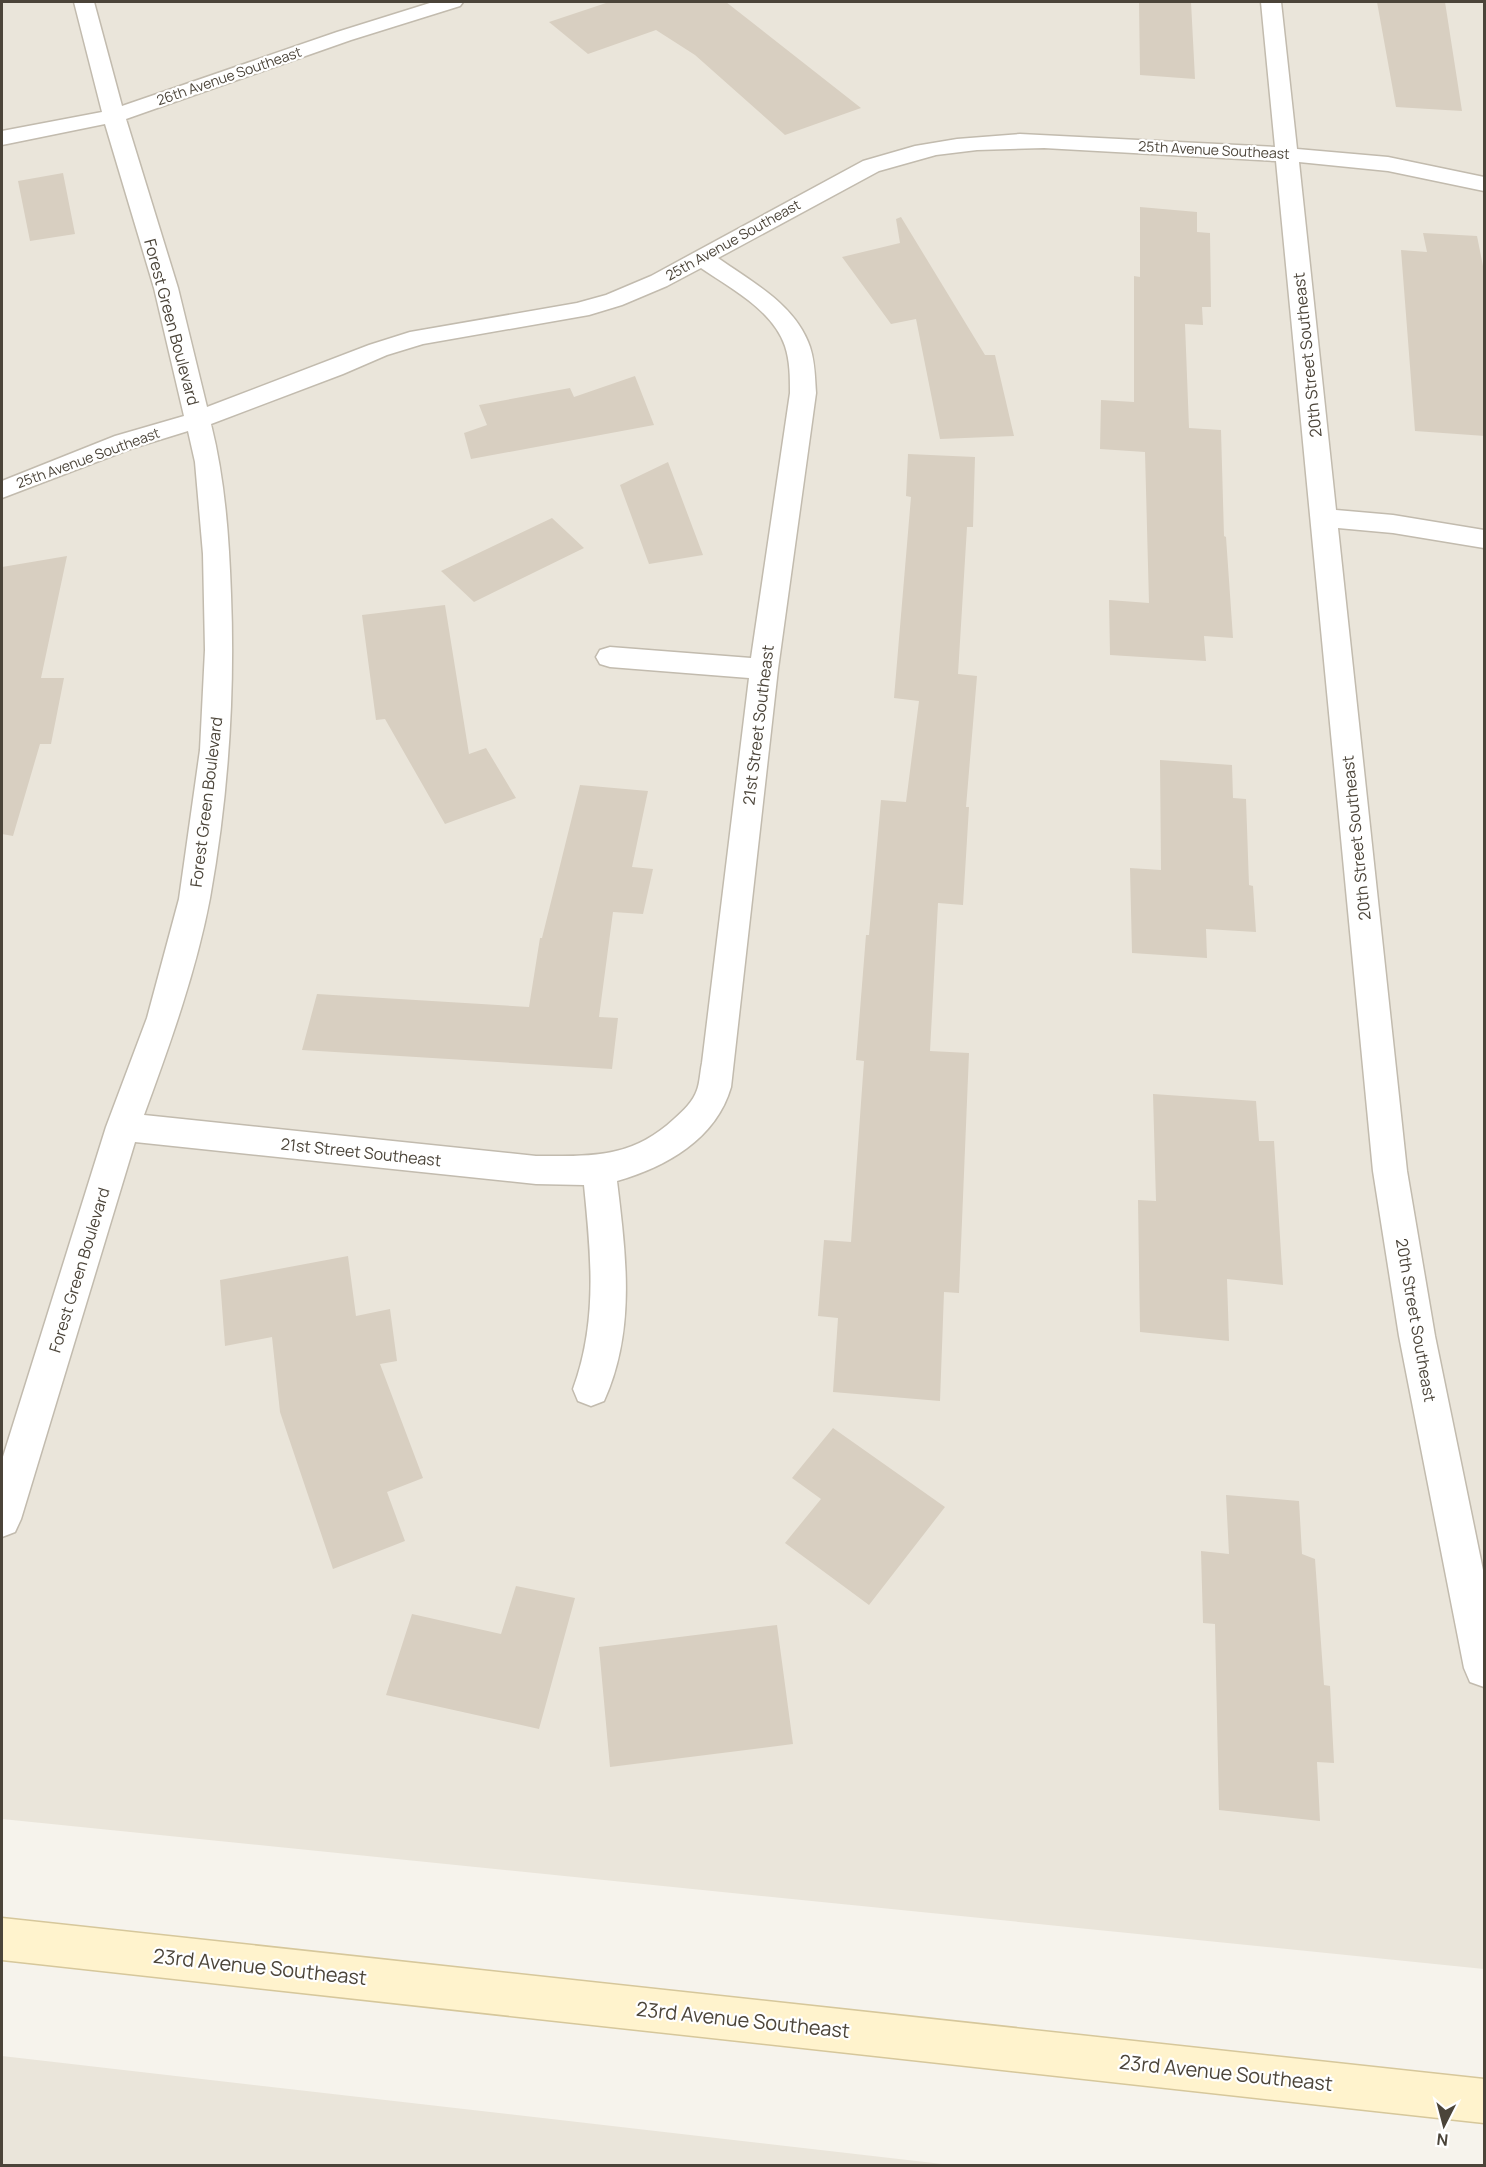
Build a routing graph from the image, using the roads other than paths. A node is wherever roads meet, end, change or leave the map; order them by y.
1 (84, 2) edge
2 (453, 2) edge
3 (1271, 2) edge
4 (407, 8) edge
5 (114, 116) junction
6 (2, 138) edge
7 (1287, 155) junction
8 (1485, 184) edge
9 (702, 258) junction
10 (197, 420) junction
11 (2, 490) edge
12 (1324, 518) junction
13 (1485, 539) edge
14 (610, 657) dead end
15 (764, 669) junction
16 (123, 1127) junction
17 (599, 1170) junction
18 (591, 1389) dead end
19 (2, 1519) edge
20 (1485, 1668) edge
21 (2, 1939) edge
22 (1485, 2101) edge

1 - 5 street, Forest Green Boulevard
2 - 4 street, 26th Avenue Southeast
3 - 7 street, 20th Street Southeast
4 - 5 street, 26th Avenue Southeast
5 - 6 street, 26th Avenue Southeast
5 - 10 street, Forest Green Boulevard
7 - 8 street, 25th Avenue Southeast
7 - 9 street, 25th Avenue Southeast
7 - 12 street, 20th Street Southeast
9 - 10 street, 25th Avenue Southeast
9 - 15 street, 21st Street Southeast
10 - 11 street, 25th Avenue Southeast
10 - 16 street, Forest Green Boulevard
12 - 13 street
12 - 20 street, 20th Street Southeast
14 - 15 street
15 - 17 street, 21st Street Southeast
16 - 17 street, 21st Street Southeast
16 - 19 street, Forest Green Boulevard
17 - 18 street
21 - 22 street, 23rd Avenue Southeast

